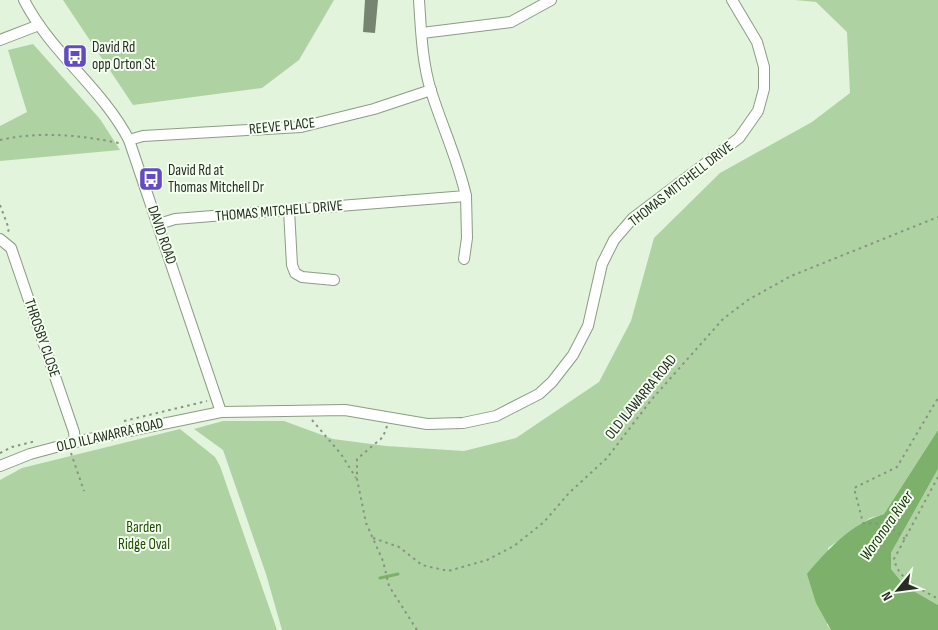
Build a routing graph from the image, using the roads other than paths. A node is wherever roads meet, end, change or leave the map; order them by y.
1 (24, 0) edge
2 (419, 0) edge
3 (551, 0) edge
4 (732, 0) edge
5 (39, 25) junction
6 (422, 33) junction
7 (0, 40) edge
8 (431, 90) junction
9 (129, 140) junction
10 (466, 196) junction
11 (289, 210) junction
12 (159, 224) junction
13 (3, 240) edge
14 (464, 259) dead end
15 (334, 280) dead end
16 (221, 412) junction
17 (75, 442) junction
18 (0, 466) edge

1 - 5 street, DAVID ROAD
2 - 6 street
3 - 6 street
4 - 16 street, THOMAS MITCHELL DRIVE
5 - 7 street
5 - 9 street, DAVID ROAD
6 - 8 street
8 - 9 street, REEVE PLACE
8 - 10 street
9 - 12 street, DAVID ROAD
10 - 11 street, THOMAS MITCHELL DRIVE
10 - 14 street
11 - 12 street, THOMAS MITCHELL DRIVE
11 - 15 street
12 - 16 street, DAVID ROAD
13 - 17 street, THROSBY CLOSE
16 - 17 street, OLD ILLAWARRA ROAD
17 - 18 street, OLD ILLAWARRA ROAD

